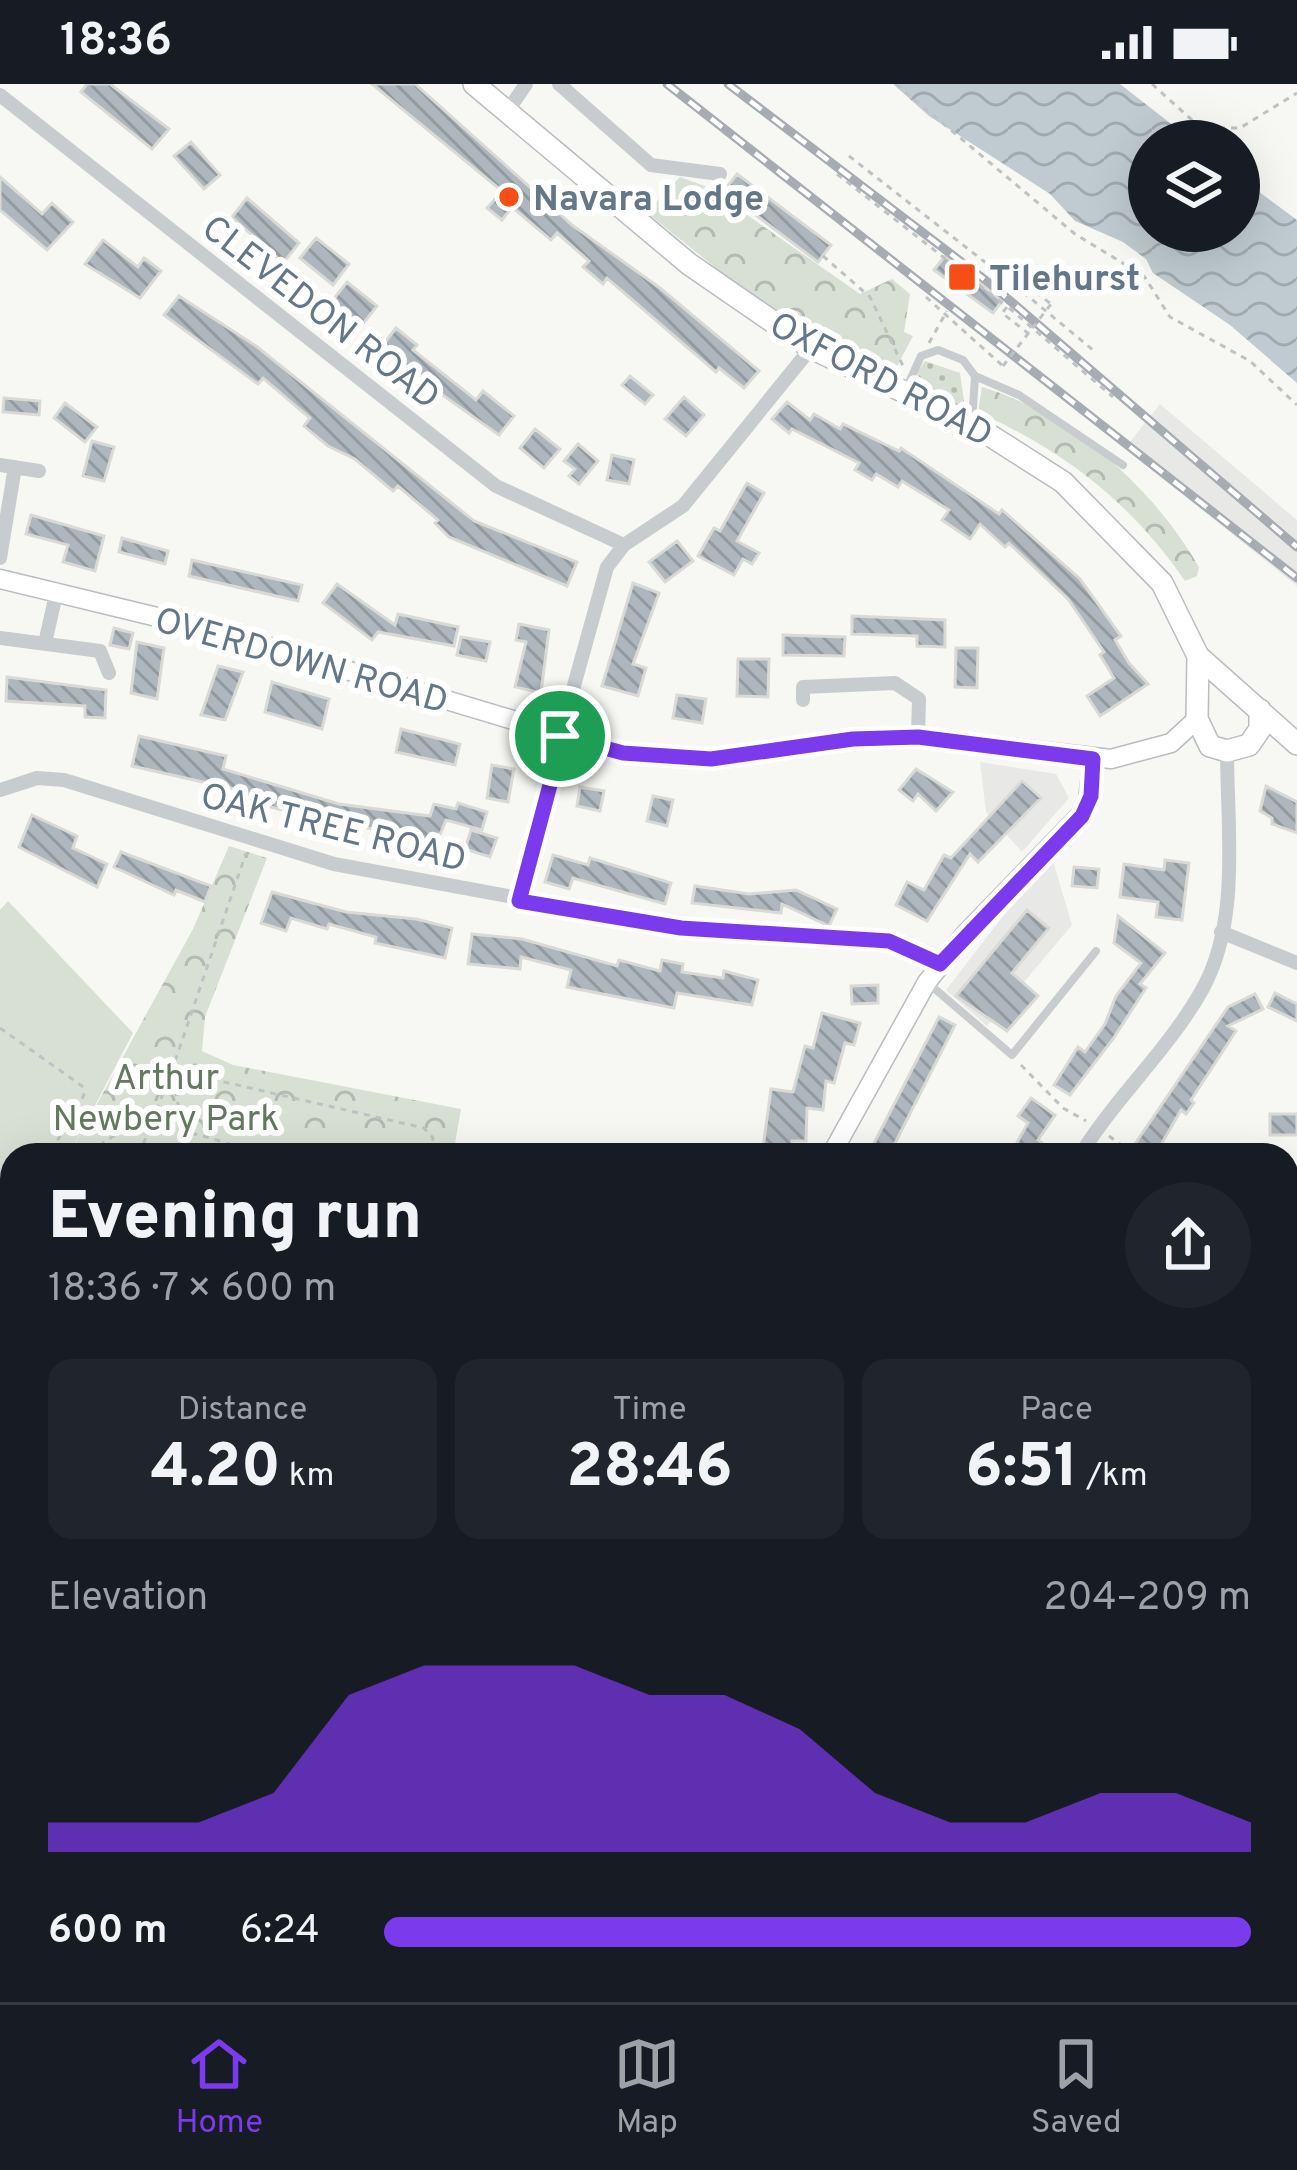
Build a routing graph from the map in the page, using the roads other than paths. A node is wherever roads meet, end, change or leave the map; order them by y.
1 (474, 84) edge
2 (526, 84) edge
3 (559, 84) edge
4 (0, 95) edge
5 (507, 112) junction
6 (720, 175) dead end
7 (811, 348) junction
8 (975, 376) junction
9 (907, 386) junction
10 (971, 424) junction
11 (1123, 465) dead end
12 (7, 466) edge
13 (39, 471) dead end
14 (624, 545) junction
15 (0, 558) edge
16 (0, 579) edge
17 (57, 590) junction
18 (0, 638) edge
19 (45, 643) junction
20 (1198, 656) junction
21 (109, 674) dead end
22 (1239, 690) junction
23 (803, 700) dead end
24 (1260, 710) junction
25 (1198, 713) junction
26 (560, 736) junction
27 (918, 737) junction
28 (1171, 743) junction
29 (1229, 747) junction
30 (1297, 747) edge
31 (1093, 759) junction
32 (554, 770) dead end
33 (0, 790) edge
34 (519, 901) junction
35 (1221, 932) junction
36 (1096, 951) dead end
37 (1297, 963) edge
38 (940, 964) junction
39 (927, 982) junction
40 (838, 1143) edge
41 (1087, 1143) edge

1 - 5 main road, OXFORD ROAD
2 - 5 street
3 - 6 street
4 - 14 street, CLEVEDON ROAD
5 - 7 main road, OXFORD ROAD
7 - 9 main road, OXFORD ROAD
7 - 14 street
8 - 9 lane
8 - 10 lane
8 - 11 lane
9 - 10 main road, OXFORD ROAD
10 - 20 main road, OXFORD ROAD
12 - 13 street
12 - 15 street
14 - 26 street
16 - 17 street, OVERDOWN ROAD
17 - 19 street
17 - 26 street, OVERDOWN ROAD
18 - 19 street
19 - 21 street
20 - 22 main road, OXFORD ROAD
20 - 25 main road, OXFORD ROAD
22 - 24 main road
22 - 25 main road
23 - 27 street
24 - 29 main road
24 - 30 main road
25 - 28 street, OVERDOWN ROAD
25 - 29 main road
26 - 27 street, OVERDOWN ROAD
27 - 31 street, OVERDOWN ROAD
28 - 29 street, OVERDOWN ROAD
28 - 31 street, OVERDOWN ROAD
29 - 30 main road
29 - 35 street
31 - 38 street
32 - 34 street
33 - 34 street, OAK TREE ROAD
34 - 38 street, OAK TREE ROAD
35 - 37 street
35 - 41 street
36 - 39 lane
38 - 39 street
39 - 40 street

